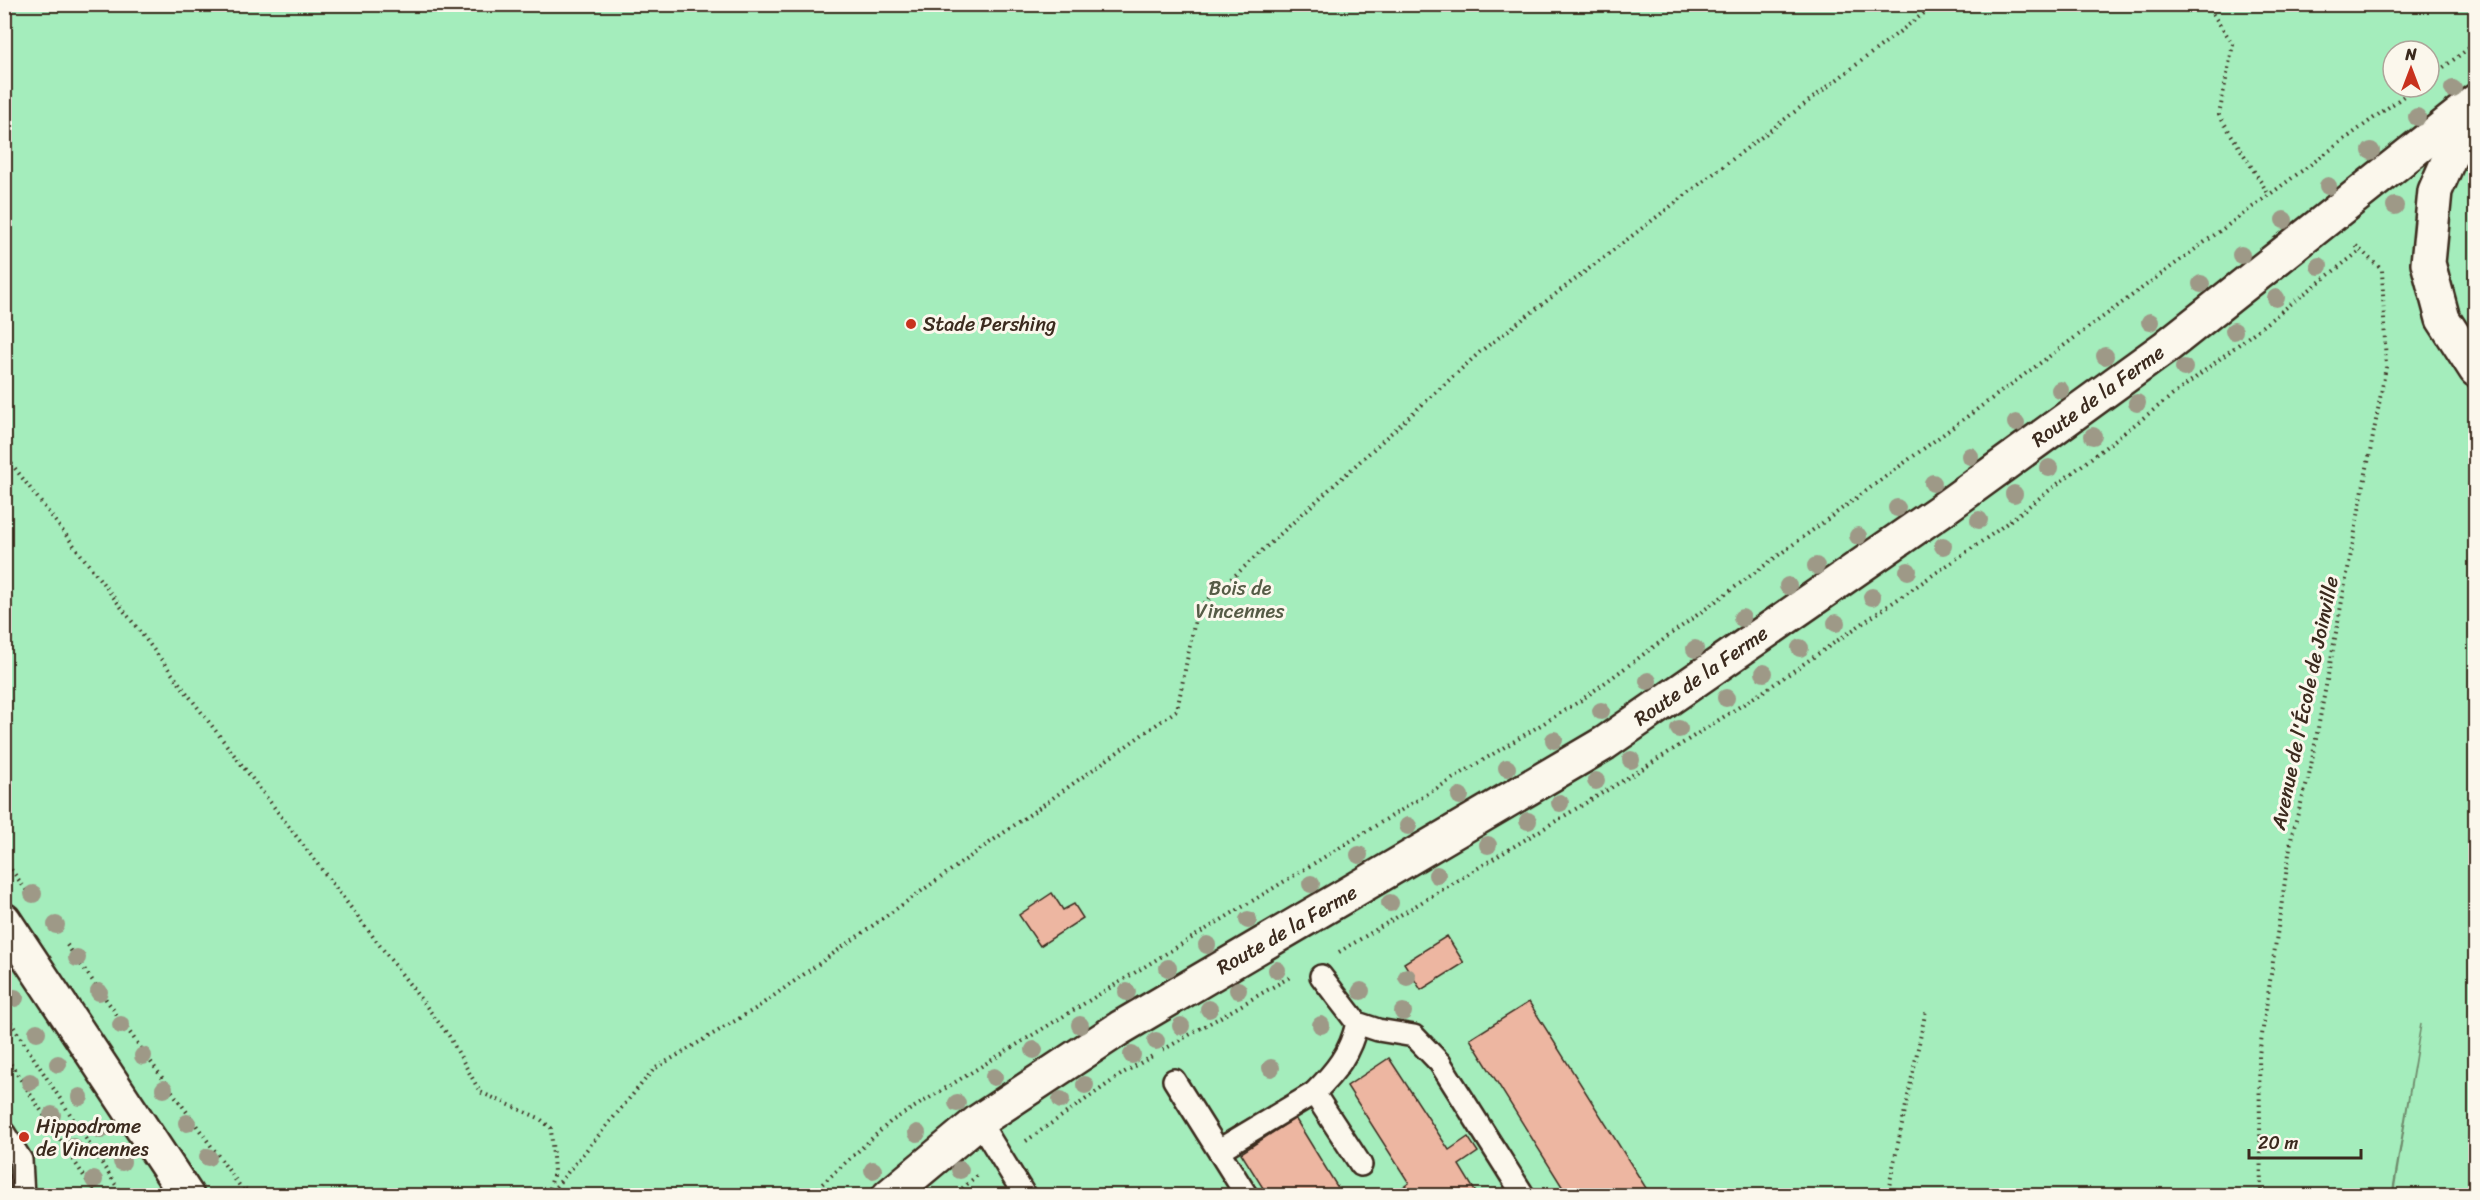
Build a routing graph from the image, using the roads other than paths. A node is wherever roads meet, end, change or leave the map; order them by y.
1 (2475, 101) edge
2 (2475, 118) edge
3 (2475, 370) edge
4 (4, 920) edge
5 (1322, 976) dead end
6 (1357, 1023) junction
7 (1174, 1080) dead end
8 (1314, 1093) junction
9 (979, 1121) junction
10 (4, 1133) edge
11 (1219, 1150) junction
12 (1361, 1165) dead end
13 (23, 1196) edge
14 (187, 1196) edge
15 (890, 1196) edge
16 (1025, 1196) edge
17 (1247, 1196) edge
18 (1524, 1196) edge

1 - 9 main road, Route de la Ferme
2 - 3 main road
4 - 14 main road
5 - 6 lane
6 - 8 lane
6 - 18 lane
7 - 11 lane
8 - 11 lane
8 - 12 lane
9 - 15 main road, Route de la Ferme
9 - 16 lane
10 - 13 lane
11 - 17 lane

